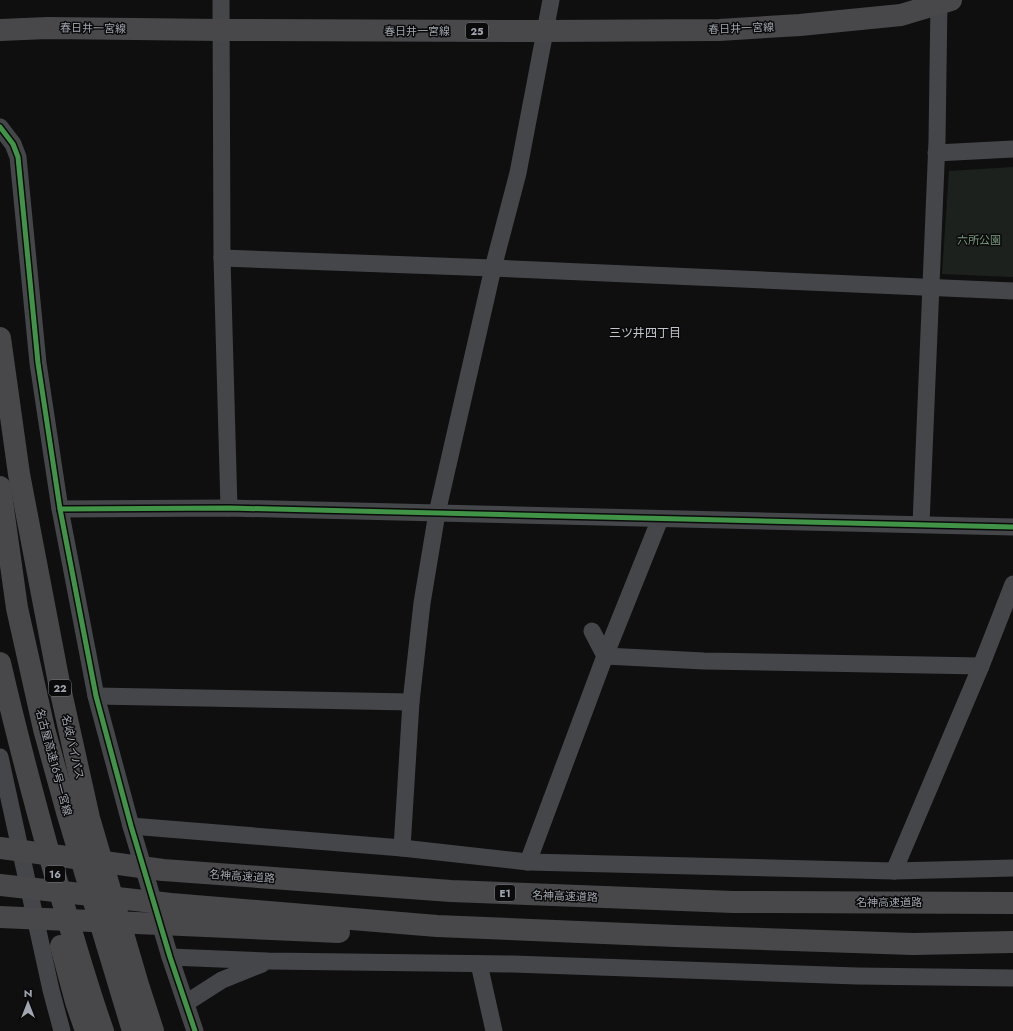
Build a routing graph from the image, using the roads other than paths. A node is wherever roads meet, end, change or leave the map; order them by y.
1 (221, 0) edge
2 (551, 0) edge
3 (943, 1) edge
4 (0, 30) edge
5 (221, 30) junction
6 (546, 31) junction
7 (0, 128) edge
8 (1013, 149) edge
9 (936, 153) junction
10 (222, 258) junction
11 (493, 268) junction
12 (930, 287) junction
13 (1013, 291) edge
14 (0, 338) edge
15 (0, 486) edge
16 (229, 508) junction
17 (60, 509) junction
18 (437, 513) junction
19 (660, 519) junction
20 (921, 524) junction
21 (1013, 527) edge
22 (1013, 584) edge
23 (592, 631) dead end
24 (605, 656) junction
25 (0, 663) edge
26 (981, 666) junction
27 (96, 696) junction
28 (411, 702) junction
29 (0, 708) edge
30 (0, 756) edge
31 (3, 787) edge
32 (131, 826) junction
33 (0, 848) edge
34 (402, 848) junction
35 (528, 862) junction
36 (1013, 868) edge
37 (894, 871) junction
38 (0, 885) edge
39 (1013, 903) edge
40 (0, 917) edge
41 (437, 926) junction
42 (1013, 942) edge
43 (170, 957) junction
44 (268, 961) junction
45 (479, 964) junction
46 (1013, 978) edge
47 (186, 1003) junction
48 (62, 1031) edge
49 (86, 1031) edge
50 (103, 1031) edge
51 (133, 1031) edge
52 (153, 1031) edge
53 (194, 1031) edge
54 (494, 1031) edge

1 - 5 street
2 - 6 street
3 - 6 main road, 春日井一宮線 / 25
3 - 9 street
4 - 5 main road, 春日井一宮線 / 25
5 - 6 main road, 春日井一宮線 / 25
5 - 10 street
6 - 11 street
7 - 17 street
8 - 9 street
9 - 12 street
10 - 11 street
10 - 16 street
11 - 12 street
11 - 18 street
12 - 13 street
12 - 20 street
14 - 52 highway, 名岐バイパス / 22
15 - 51 highway, 名古屋高速16号一宮線
16 - 17 street
16 - 18 street
17 - 27 street
18 - 19 street
18 - 28 street
19 - 20 street
19 - 24 street
20 - 21 street
22 - 26 street
23 - 24 street
24 - 26 street
24 - 35 street
25 - 50 highway, 16
26 - 37 street
27 - 28 street
27 - 32 street
28 - 34 street
29 - 49 highway
30 - 31 street
31 - 48 street
32 - 34 street
32 - 43 street
33 - 39 highway, 名神高速道路 / E1
34 - 35 street
35 - 37 street
36 - 37 street
38 - 41 highway
40 - 41 highway
41 - 42 highway
43 - 44 street
43 - 47 street
44 - 45 street
44 - 47 street
45 - 46 street
45 - 54 street
47 - 53 street

